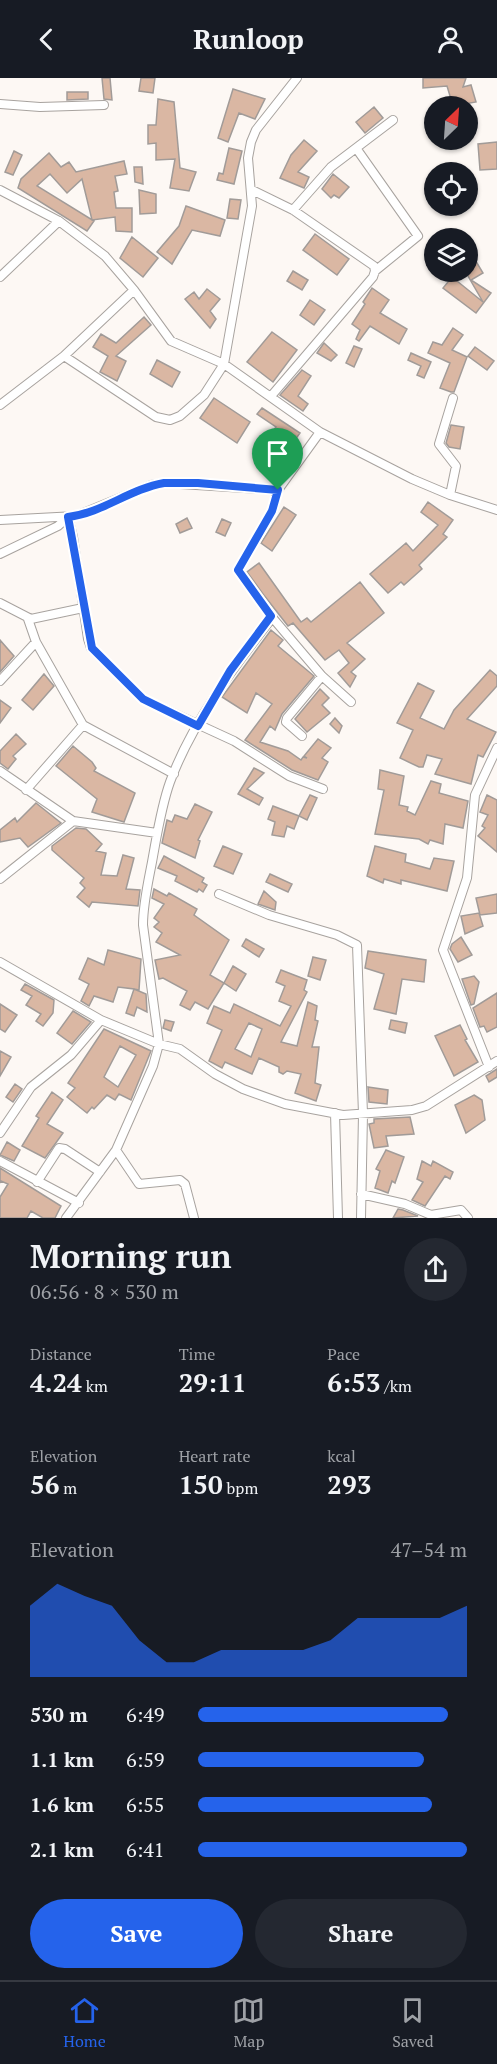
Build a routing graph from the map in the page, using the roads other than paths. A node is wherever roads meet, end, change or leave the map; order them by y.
1 (297, 78) edge
2 (0, 104) edge
3 (104, 105) dead end
4 (393, 120) dead end
5 (356, 148) junction
6 (0, 190) edge
7 (252, 190) junction
8 (293, 210) junction
9 (59, 221) junction
10 (375, 271) junction
11 (0, 277) edge
12 (134, 290) junction
13 (64, 356) junction
14 (224, 364) junction
15 (272, 395) junction
16 (453, 398) dead end
17 (0, 405) edge
18 (320, 432) junction
19 (278, 490) junction
20 (450, 495) junction
21 (497, 510) edge
22 (68, 517) junction
23 (0, 520) edge
24 (0, 554) edge
25 (0, 603) edge
26 (83, 608) junction
27 (271, 616) junction
28 (28, 619) junction
29 (36, 642) junction
30 (322, 676) junction
31 (0, 681) edge
32 (351, 702) dead end
33 (83, 725) junction
34 (198, 726) junction
35 (302, 736) dead end
36 (497, 748) edge
37 (0, 771) edge
38 (174, 774) junction
39 (323, 789) dead end
40 (27, 790) junction
41 (73, 821) junction
42 (157, 833) junction
43 (0, 879) edge
44 (219, 894) dead end
45 (0, 962) edge
46 (101, 1020) junction
47 (159, 1044) junction
48 (493, 1064) edge
49 (335, 1113) junction
50 (363, 1114) junction
51 (0, 1133) edge
52 (116, 1150) junction
53 (0, 1161) edge
54 (100, 1172) junction
55 (37, 1182) junction
56 (362, 1194) junction
57 (79, 1203) junction
58 (66, 1218) edge
59 (194, 1218) edge
60 (338, 1218) edge
61 (361, 1218) edge
62 (468, 1218) edge

1 - 7 street
2 - 3 street
4 - 5 street
5 - 8 street
5 - 10 street
6 - 9 street
7 - 8 street
7 - 14 street
8 - 10 street
9 - 11 street
9 - 12 street
10 - 15 street
12 - 13 street
12 - 14 street
13 - 14 street
13 - 17 street
14 - 15 street
15 - 18 street
16 - 20 street
18 - 19 street
18 - 20 street
19 - 22 street
19 - 27 street
20 - 21 street
22 - 23 street
22 - 24 street
22 - 26 street
25 - 28 street
26 - 28 street
26 - 34 street
27 - 30 street
27 - 34 street
28 - 29 street
29 - 31 street
29 - 33 street
30 - 32 street
30 - 35 street
33 - 38 street
33 - 40 street
34 - 38 street
34 - 39 street
36 - 48 street
37 - 40 street
38 - 42 street
40 - 41 street
41 - 42 street
41 - 43 street
42 - 47 street
44 - 50 street
45 - 46 street
46 - 47 street
46 - 51 street
47 - 49 street
47 - 52 street
48 - 50 street
49 - 50 street
49 - 60 street
50 - 56 street
52 - 54 street
52 - 59 street
53 - 55 street
54 - 55 street
54 - 57 street
55 - 57 street
56 - 61 street
56 - 62 street
57 - 58 street

